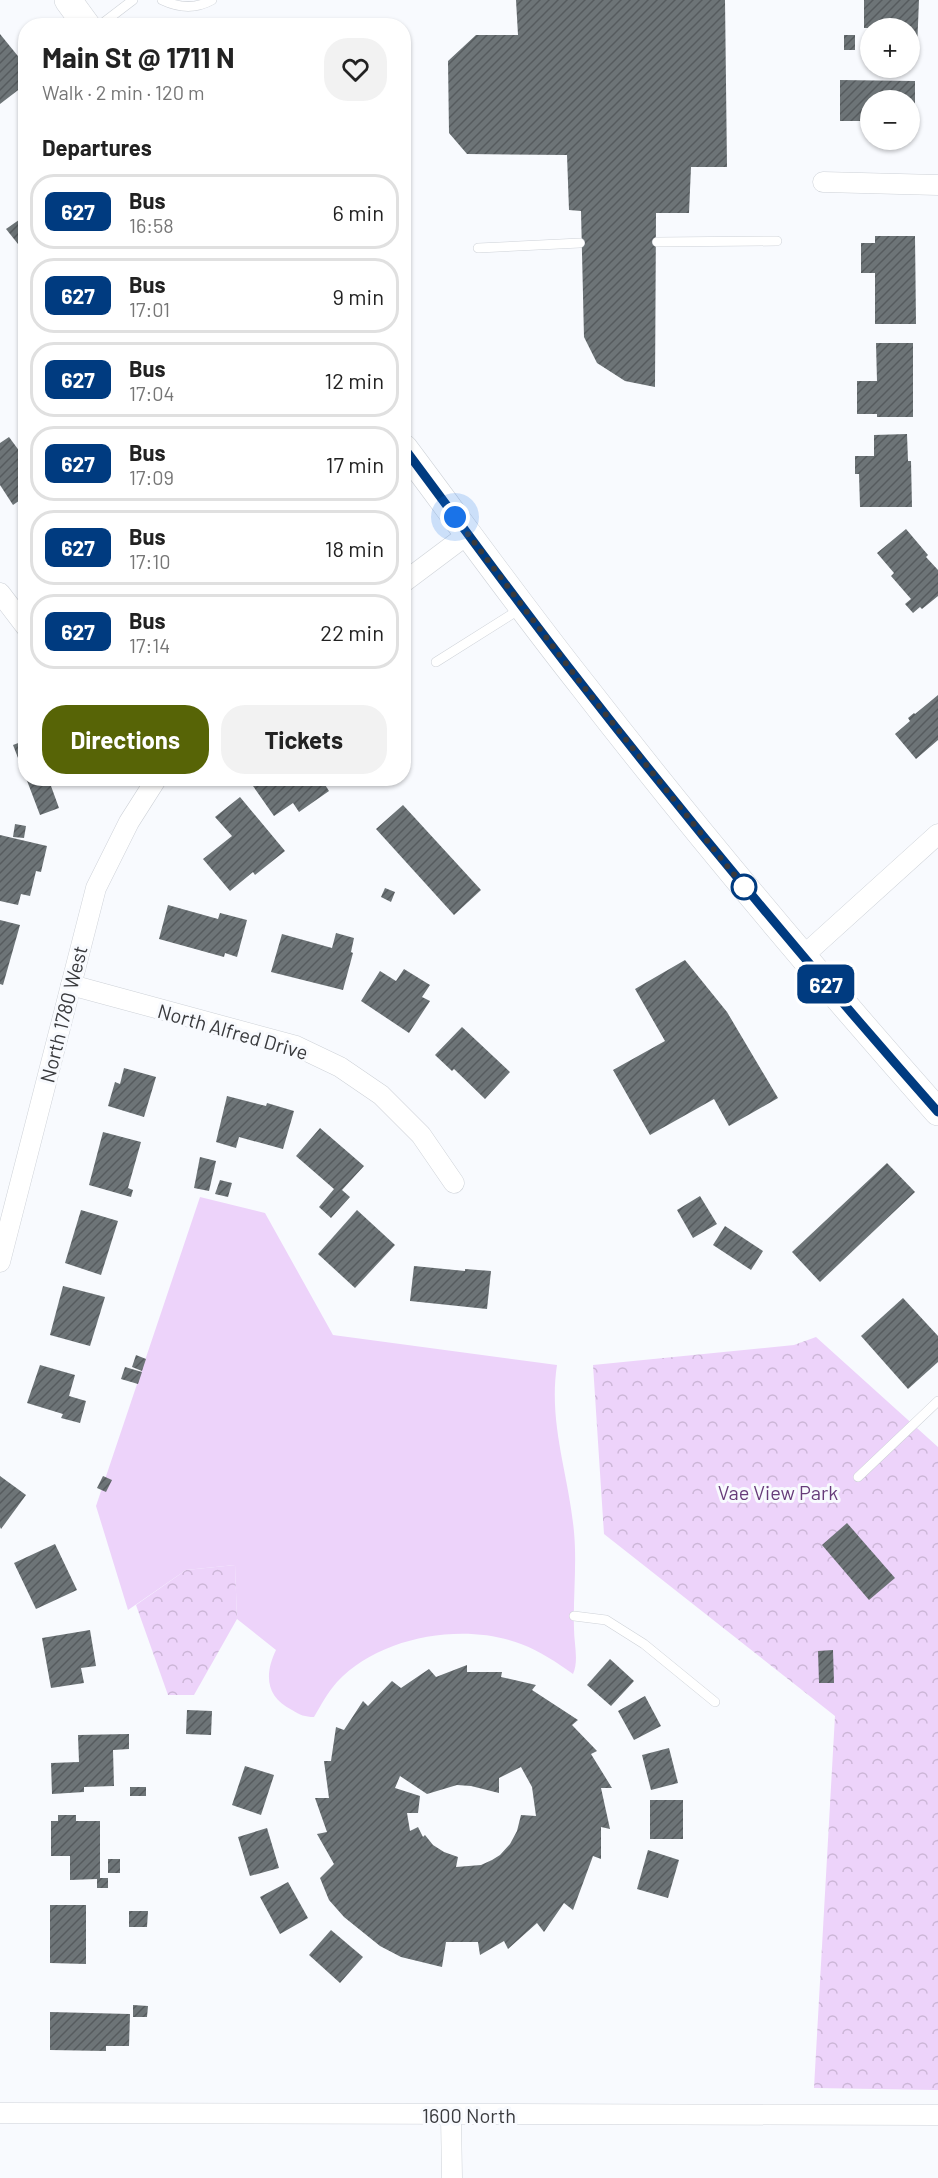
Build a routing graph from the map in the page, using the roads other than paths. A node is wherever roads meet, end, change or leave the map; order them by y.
1 (68, 0) edge
2 (133, 0) edge
3 (162, 0) edge
4 (212, 0) edge
5 (81, 18) edge
6 (109, 18) edge
7 (823, 182) dead end
8 (938, 184) edge
9 (777, 241) dead end
10 (657, 242) dead end
11 (580, 243) dead end
12 (478, 248) dead end
13 (411, 457) edge
14 (468, 534) junction
15 (411, 577) edge
16 (0, 593) edge
17 (522, 607) junction
18 (18, 617) edge
19 (436, 662) dead end
20 (153, 786) edge
21 (938, 834) edge
22 (802, 957) junction
23 (71, 985) junction
24 (938, 1112) edge
25 (454, 1183) dead end
26 (0, 1262) edge
27 (938, 1401) edge
28 (858, 1477) dead end
29 (574, 1616) dead end
30 (714, 1702) dead end
31 (0, 2113) edge
32 (938, 2115) edge
33 (451, 2116) junction
34 (452, 2178) edge

1 - 5 main road
2 - 6 lane
3 - 4 lane
7 - 8 street
9 - 10 lane
11 - 12 lane
13 - 14 main road
14 - 15 street
14 - 17 main road
16 - 18 street
17 - 19 lane
17 - 22 main road
20 - 23 street, North 1780 West
21 - 22 street
22 - 24 main road
23 - 25 street, North Alfred Drive
23 - 26 street, North 1780 West
27 - 28 lane
29 - 30 lane
31 - 33 street, 1600 North
32 - 33 street, 1600 North
33 - 34 street

